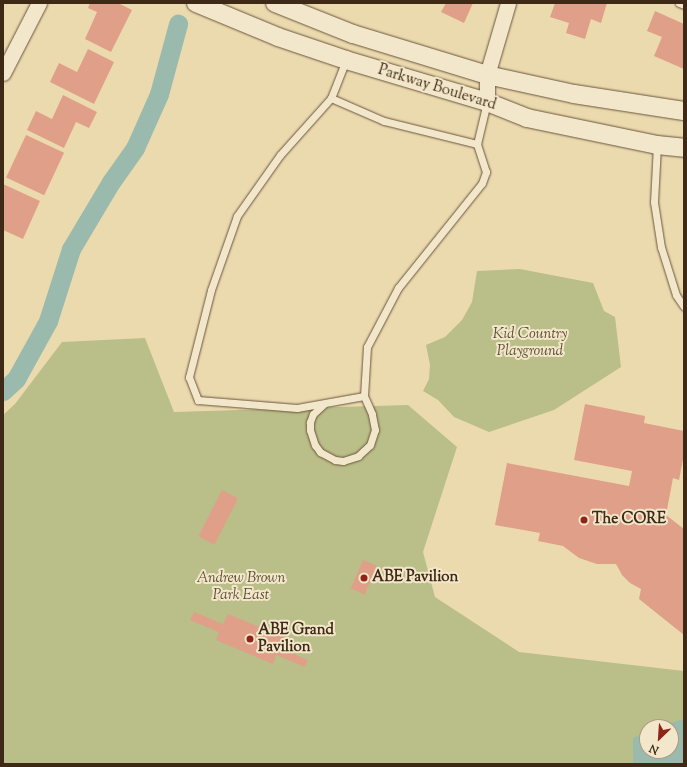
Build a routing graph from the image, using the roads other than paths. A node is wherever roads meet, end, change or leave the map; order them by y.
1 (39, 3) edge
2 (196, 3) edge
3 (275, 3) edge
4 (508, 3) edge
5 (679, 3) edge
6 (684, 5) edge
7 (346, 60) junction
8 (3, 73) edge
9 (487, 75) junction
10 (332, 98) junction
11 (487, 102) junction
12 (684, 111) edge
13 (477, 144) junction
14 (657, 145) junction
15 (684, 148) edge
16 (684, 307) edge
17 (364, 396) junction
18 (324, 403) junction

1 - 8 street
2 - 7 street, Parkway Boulevard
3 - 9 street, Parkway Boulevard
4 - 9 street
5 - 6 lane
7 - 10 lane
7 - 11 street, Parkway Boulevard
9 - 11 street
9 - 12 street, Parkway Boulevard
10 - 13 lane
10 - 18 lane
11 - 13 lane
11 - 14 street, Parkway Boulevard
13 - 17 lane
14 - 15 street, Parkway Boulevard
14 - 16 lane
17 - 18 lane
17 - 18 lane

